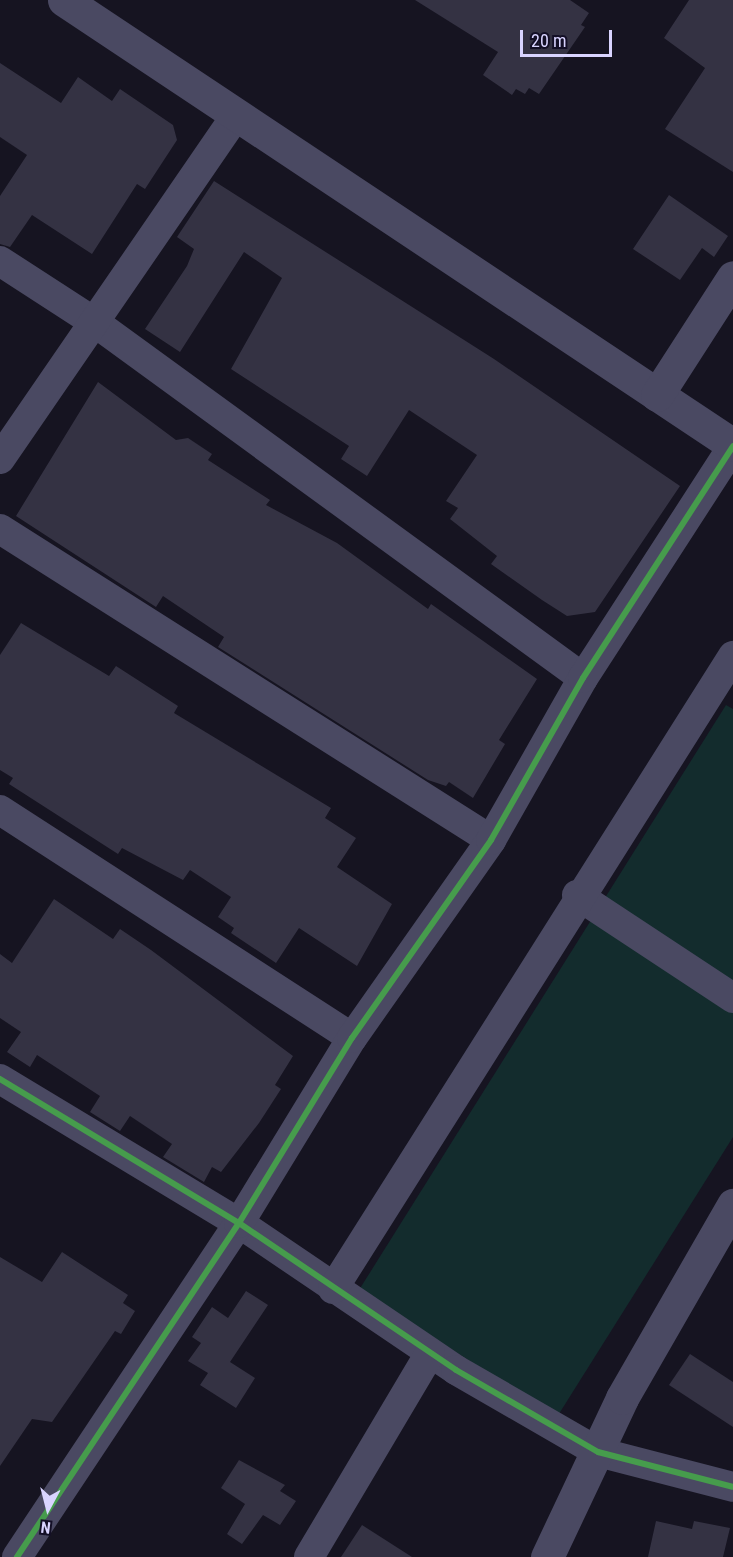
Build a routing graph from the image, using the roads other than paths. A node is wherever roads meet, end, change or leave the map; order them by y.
1 (64, 0) edge
2 (236, 115) junction
3 (0, 261) edge
4 (733, 277) edge
5 (97, 324) junction
6 (657, 394) junction
7 (733, 446) edge
8 (0, 459) edge
9 (0, 529) edge
10 (733, 656) edge
11 (583, 678) junction
12 (0, 810) edge
13 (491, 840) junction
14 (577, 896) junction
15 (733, 998) edge
16 (352, 1038) junction
17 (0, 1079) edge
18 (733, 1205) edge
19 (239, 1223) junction
20 (333, 1289) junction
21 (430, 1353) junction
22 (598, 1452) junction
23 (733, 1487) edge
24 (17, 1557) edge
25 (309, 1557) edge
26 (547, 1557) edge

1 - 2 street
2 - 5 street
2 - 6 street
3 - 5 street
4 - 6 street
5 - 8 street
5 - 11 street
6 - 7 street
7 - 11 street
9 - 13 street
10 - 14 street
11 - 13 street
12 - 16 street
13 - 16 street
14 - 15 street
14 - 20 street
16 - 19 street
17 - 19 street
18 - 22 street
19 - 20 street
19 - 24 street
20 - 21 street
21 - 22 street
21 - 25 street
22 - 23 street
22 - 26 street

